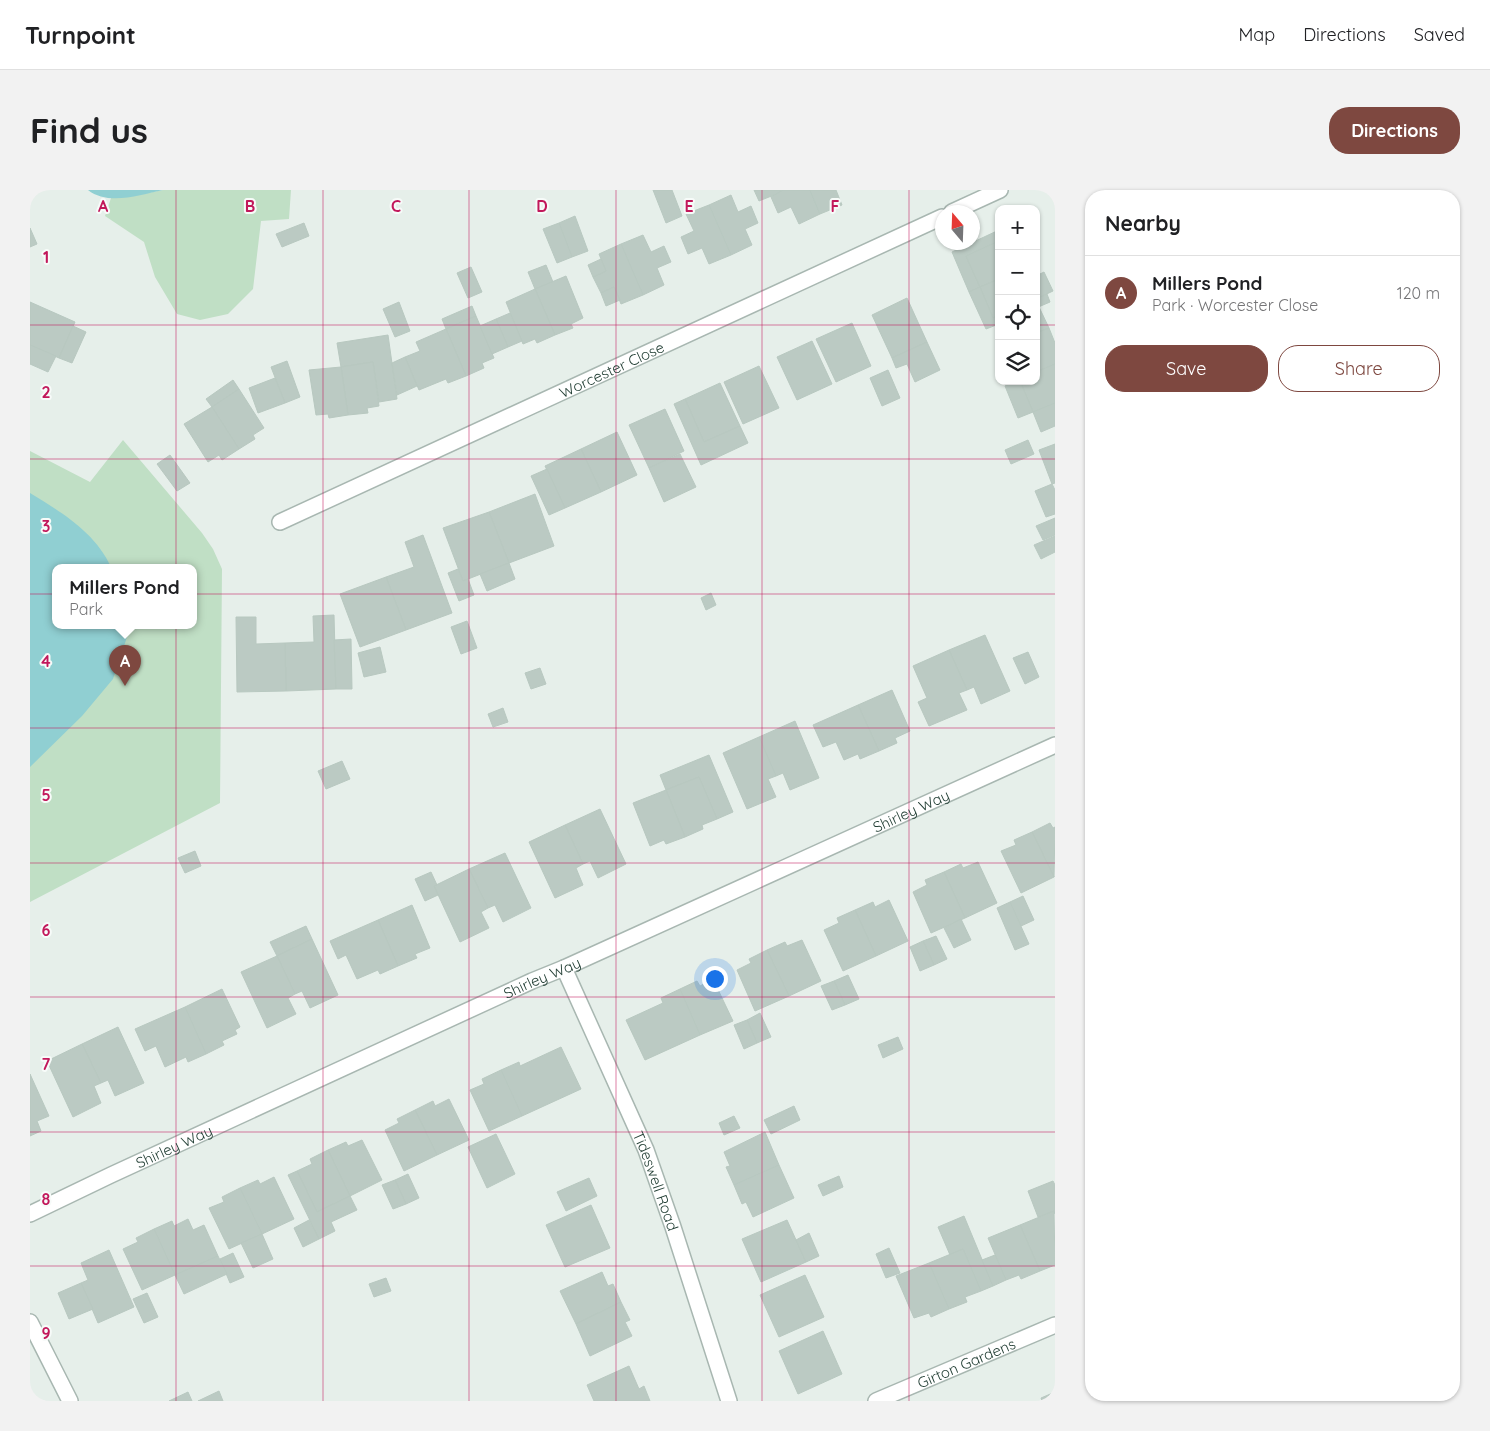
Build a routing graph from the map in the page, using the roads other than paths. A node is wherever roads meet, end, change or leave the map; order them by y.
1 (1000, 190) edge
2 (967, 205) edge
3 (935, 220) edge
4 (280, 522) dead end
5 (1055, 745) edge
6 (564, 968) junction
7 (30, 1214) edge
8 (30, 1322) edge
9 (1055, 1325) edge
10 (70, 1401) edge
11 (729, 1401) edge
12 (876, 1401) edge

1 - 2 street
3 - 4 street, Worcester Close
5 - 6 street, Shirley Way
6 - 7 street, Shirley Way
6 - 11 street, Tideswell Road
8 - 10 street
9 - 12 street, Girton Gardens

